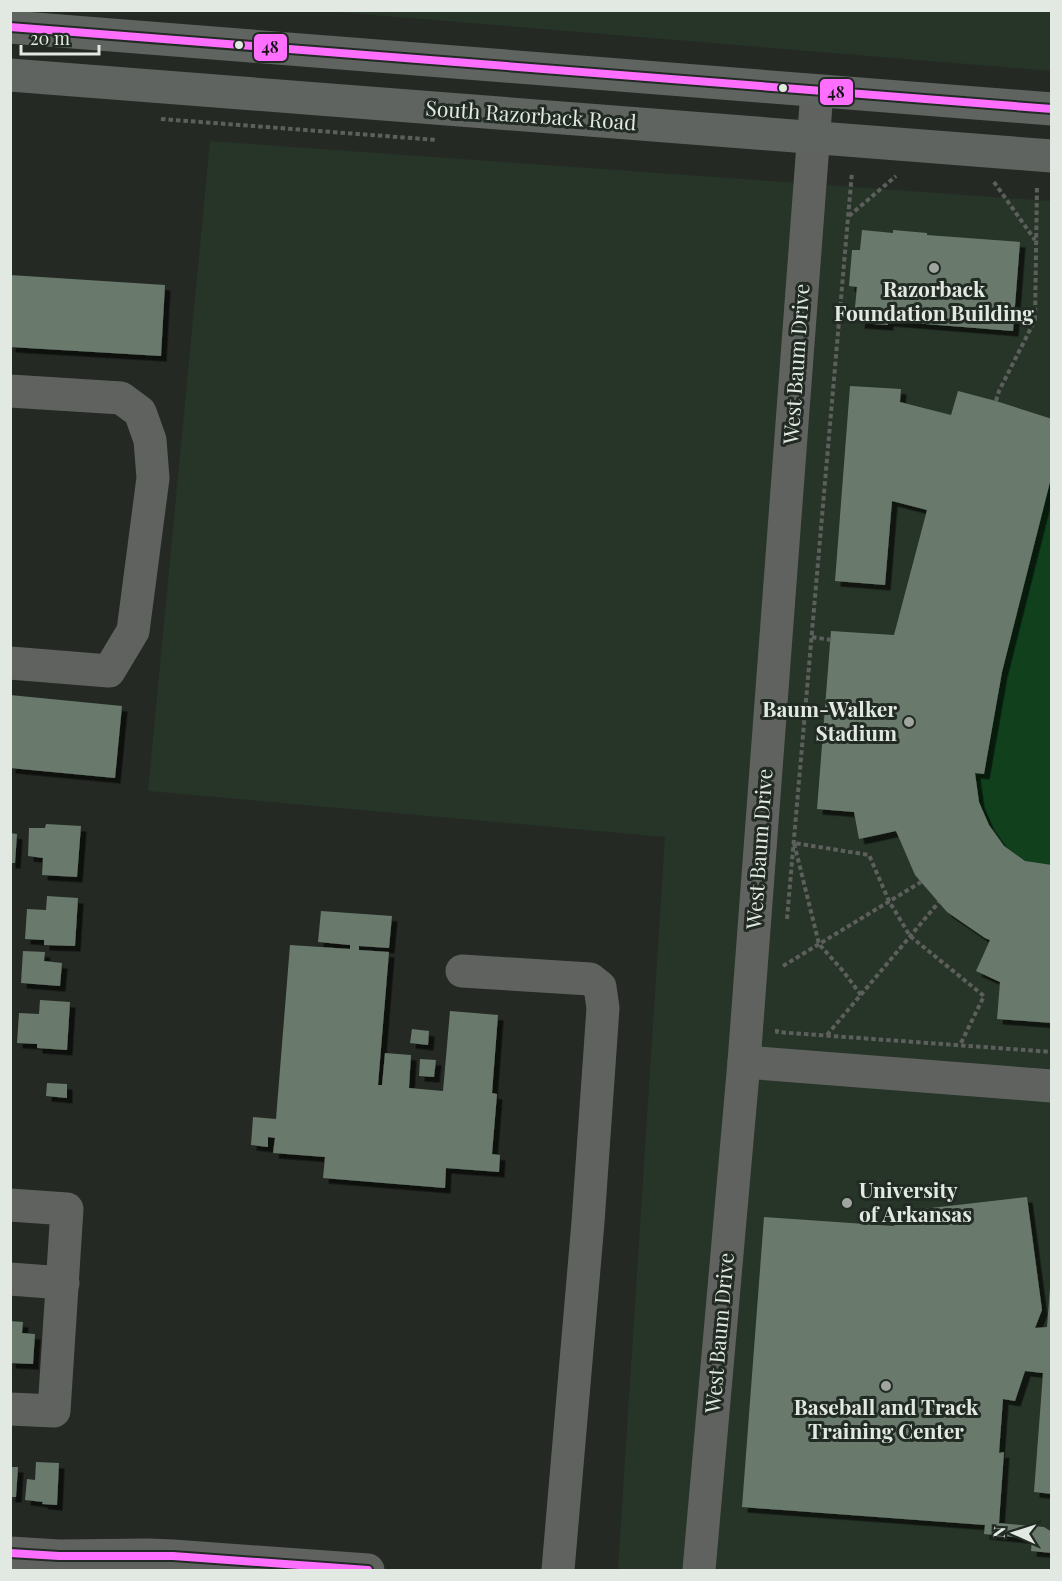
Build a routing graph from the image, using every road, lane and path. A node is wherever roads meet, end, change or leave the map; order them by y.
1 (10, 27) edge
2 (10, 75) edge
3 (817, 91) junction
4 (1052, 109) edge
5 (814, 138) junction
6 (1052, 156) edge
7 (852, 172) dead end
8 (896, 176) dead end
9 (994, 182) dead end
10 (1036, 186) dead end
11 (849, 217) junction
12 (1035, 240) junction
13 (10, 391) edge
14 (996, 401) dead end
15 (812, 637) junction
16 (831, 640) dead end
17 (10, 663) edge
18 (794, 843) junction
19 (921, 882) dead end
20 (889, 902) junction
21 (939, 902) dead end
22 (787, 921) dead end
23 (910, 936) junction
24 (819, 944) junction
25 (784, 954) dead end
26 (783, 966) junction
27 (462, 971) dead end
28 (782, 977) dead end
29 (861, 995) junction
30 (778, 1021) dead end
31 (827, 1035) junction
32 (960, 1045) junction
33 (1052, 1052) edge
34 (744, 1062) junction
35 (1052, 1086) edge
36 (10, 1205) edge
37 (10, 1279) edge
38 (63, 1283) junction
39 (10, 1408) edge
40 (10, 1553) edge
41 (368, 1570) edge
42 (558, 1570) edge
43 (699, 1570) edge

1 - 3 main road
2 - 5 main road, South Razorback Road
3 - 4 main road
3 - 5 street, West Baum Drive
5 - 6 main road, South Razorback Road
5 - 34 street, West Baum Drive
7 - 11 path
8 - 11 path
9 - 12 path
10 - 12 path
11 - 15 path
12 - 14 path
13 - 17 street
15 - 16 path
15 - 18 path
18 - 20 path
18 - 22 path
18 - 24 path
19 - 20 path
20 - 23 path
20 - 24 path
21 - 23 path
23 - 29 path
23 - 32 path
24 - 26 path
24 - 29 path
25 - 26 path
26 - 28 path
27 - 42 street
29 - 31 path
30 - 31 path
31 - 32 path
32 - 33 path
34 - 35 street
34 - 43 street, West Baum Drive
36 - 38 street
37 - 38 street
38 - 39 street
40 - 41 street

